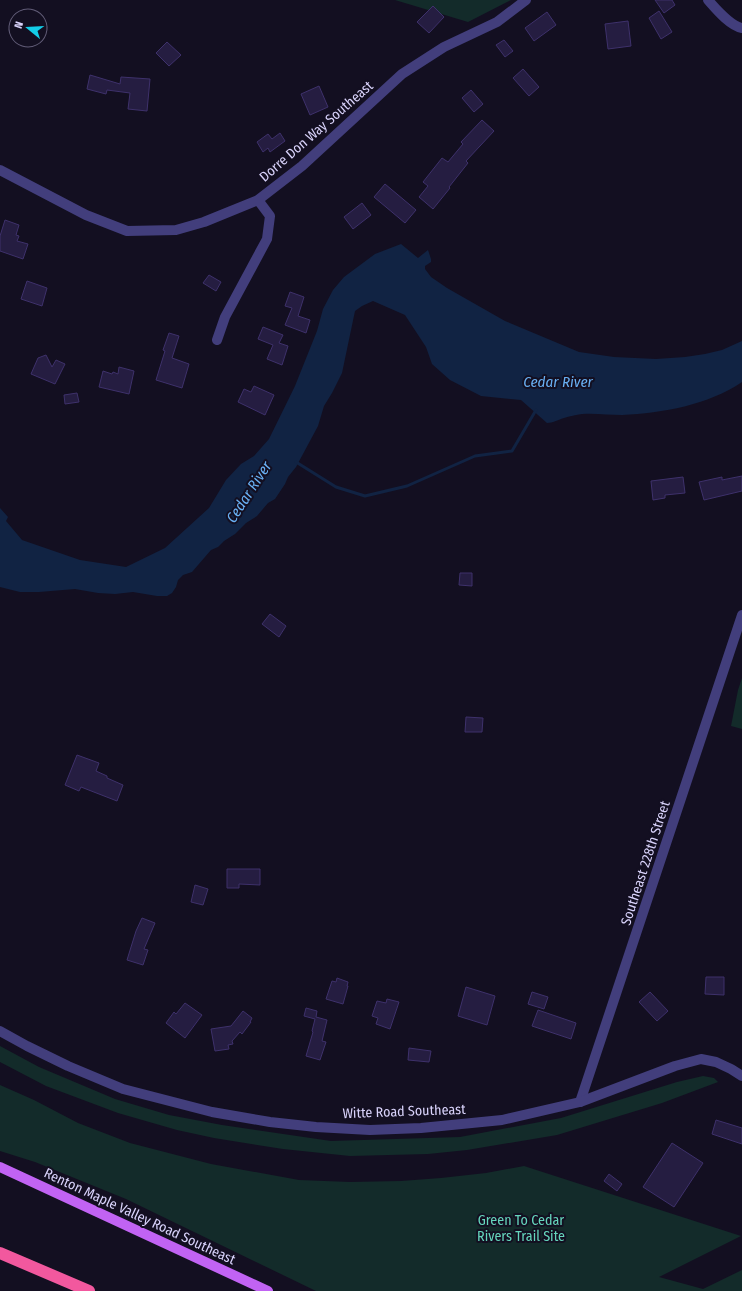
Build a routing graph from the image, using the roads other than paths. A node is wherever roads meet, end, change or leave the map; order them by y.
1 (526, 0) edge
2 (708, 0) edge
3 (742, 28) edge
4 (0, 170) edge
5 (258, 200) junction
6 (217, 340) dead end
7 (742, 615) edge
8 (0, 1031) edge
9 (742, 1076) edge
10 (580, 1102) junction
11 (0, 1167) edge
12 (0, 1253) edge
13 (89, 1291) edge
14 (268, 1291) edge

1 - 5 street, Dorre Don Way Southeast
2 - 3 street
4 - 5 street, Dorre Don Way Southeast
5 - 6 street
7 - 10 street, Southeast 228th Street
8 - 10 street, Witte Road Southeast
9 - 10 street, Witte Road Southeast
11 - 14 main road, Renton Maple Valley Road Southeast
12 - 13 highway

